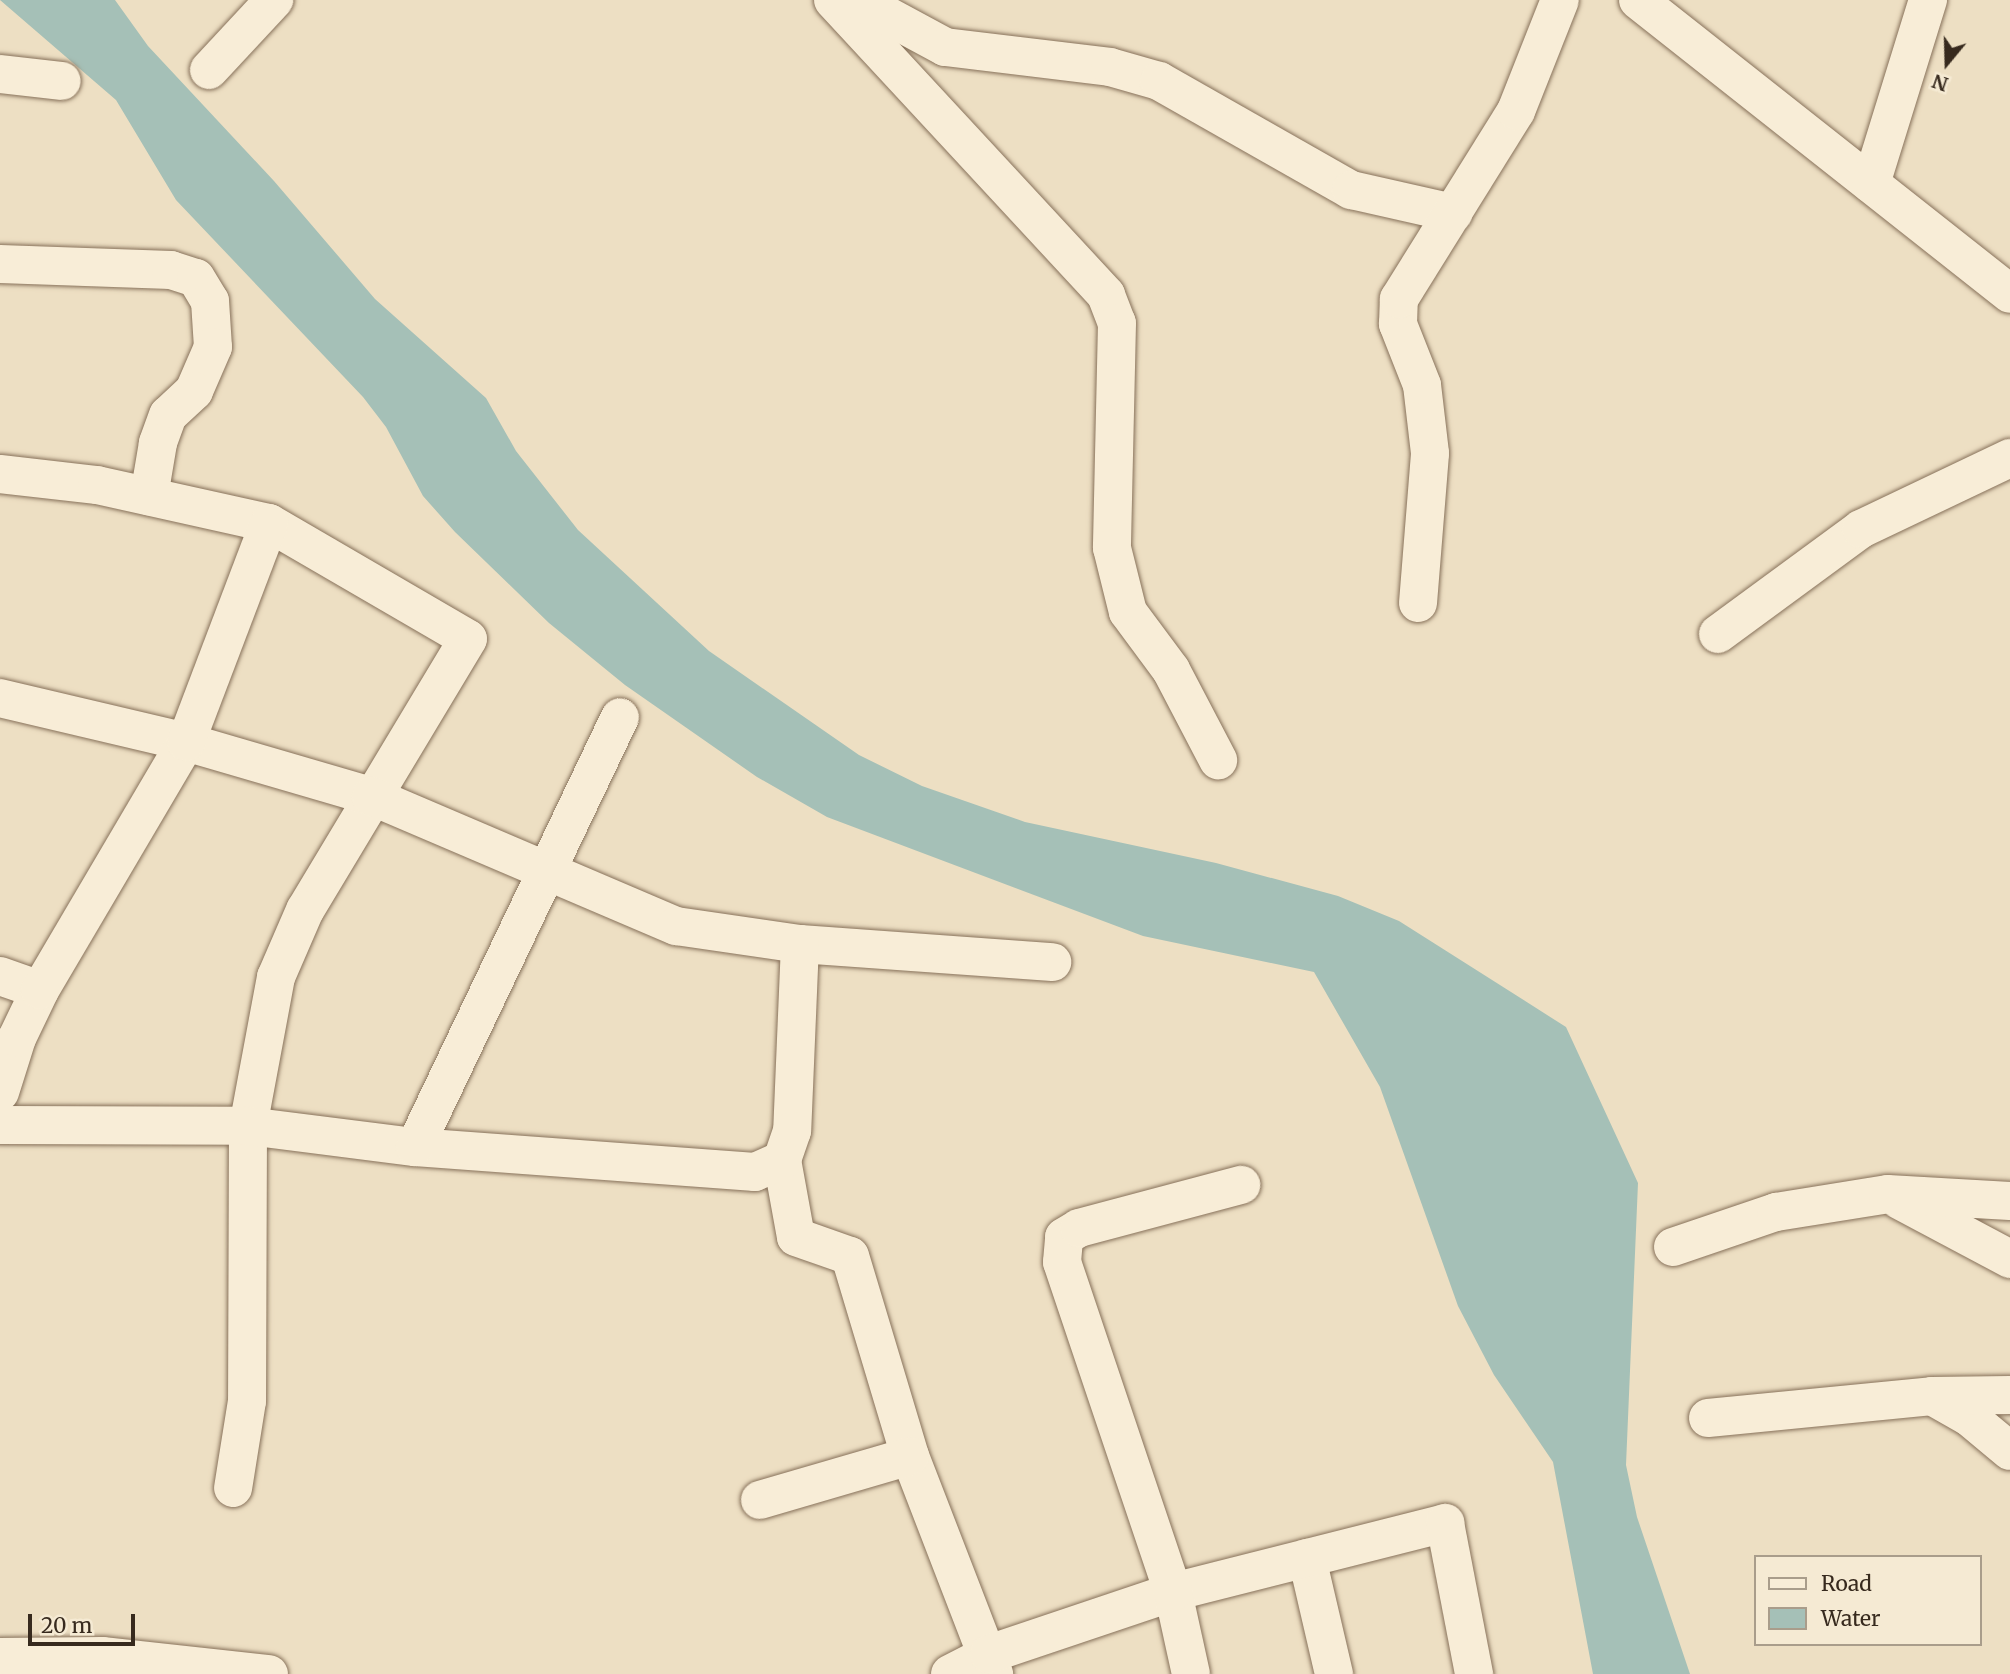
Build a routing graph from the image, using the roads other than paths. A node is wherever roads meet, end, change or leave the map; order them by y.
1 (833, 0) edge
2 (858, 0) edge
3 (1560, 0) edge
4 (1637, 0) edge
5 (1927, 0) edge
6 (274, 1) edge
7 (209, 70) dead end
8 (0, 74) edge
9 (62, 81) dead end
10 (1871, 184) junction
11 (1453, 213) junction
12 (0, 264) edge
13 (2010, 295) edge
14 (2010, 459) edge
15 (0, 474) edge
16 (149, 496) junction
17 (269, 523) junction
18 (1418, 603) dead end
19 (1718, 634) dead end
20 (0, 698) edge
21 (620, 717) dead end
22 (186, 742) junction
23 (1218, 760) dead end
24 (370, 796) junction
25 (547, 872) junction
26 (800, 944) junction
27 (1052, 962) dead end
28 (0, 976) edge
29 (40, 990) junction
30 (0, 1092) edge
31 (0, 1125) edge
32 (248, 1126) junction
33 (415, 1147) junction
34 (782, 1160) junction
35 (1241, 1185) dead end
36 (1888, 1195) junction
37 (2010, 1201) edge
38 (1673, 1247) dead end
39 (2010, 1259) edge
40 (2010, 1395) edge
41 (1932, 1396) junction
42 (1708, 1418) dead end
43 (2010, 1451) edge
44 (910, 1456) junction
45 (233, 1488) dead end
46 (760, 1500) dead end
47 (1307, 1559) junction
48 (1173, 1592) junction
49 (0, 1657) edge
50 (992, 1664) edge
51 (269, 1674) edge
52 (950, 1674) edge
53 (1191, 1674) edge
54 (1334, 1674) edge
55 (1474, 1674) edge

1 - 23 street
2 - 11 street
3 - 11 street
4 - 10 street
5 - 10 street
6 - 7 street
8 - 9 street
10 - 13 street
11 - 18 street
12 - 16 street
14 - 19 street
15 - 16 street
16 - 17 street
17 - 22 street
17 - 24 street
20 - 22 street
21 - 25 street
22 - 24 street
22 - 29 street
24 - 25 street
24 - 32 street
25 - 26 street
25 - 33 street
26 - 27 street
26 - 34 street
28 - 29 street
29 - 30 street
31 - 32 street
32 - 33 street
32 - 45 street
33 - 34 street
34 - 44 street
35 - 48 street
36 - 37 street
36 - 38 street
36 - 39 street
40 - 41 street
41 - 42 street
41 - 43 street
44 - 46 street
44 - 50 street
47 - 48 street
47 - 54 street
47 - 55 street
48 - 50 street
48 - 53 street
49 - 51 street
50 - 52 street

